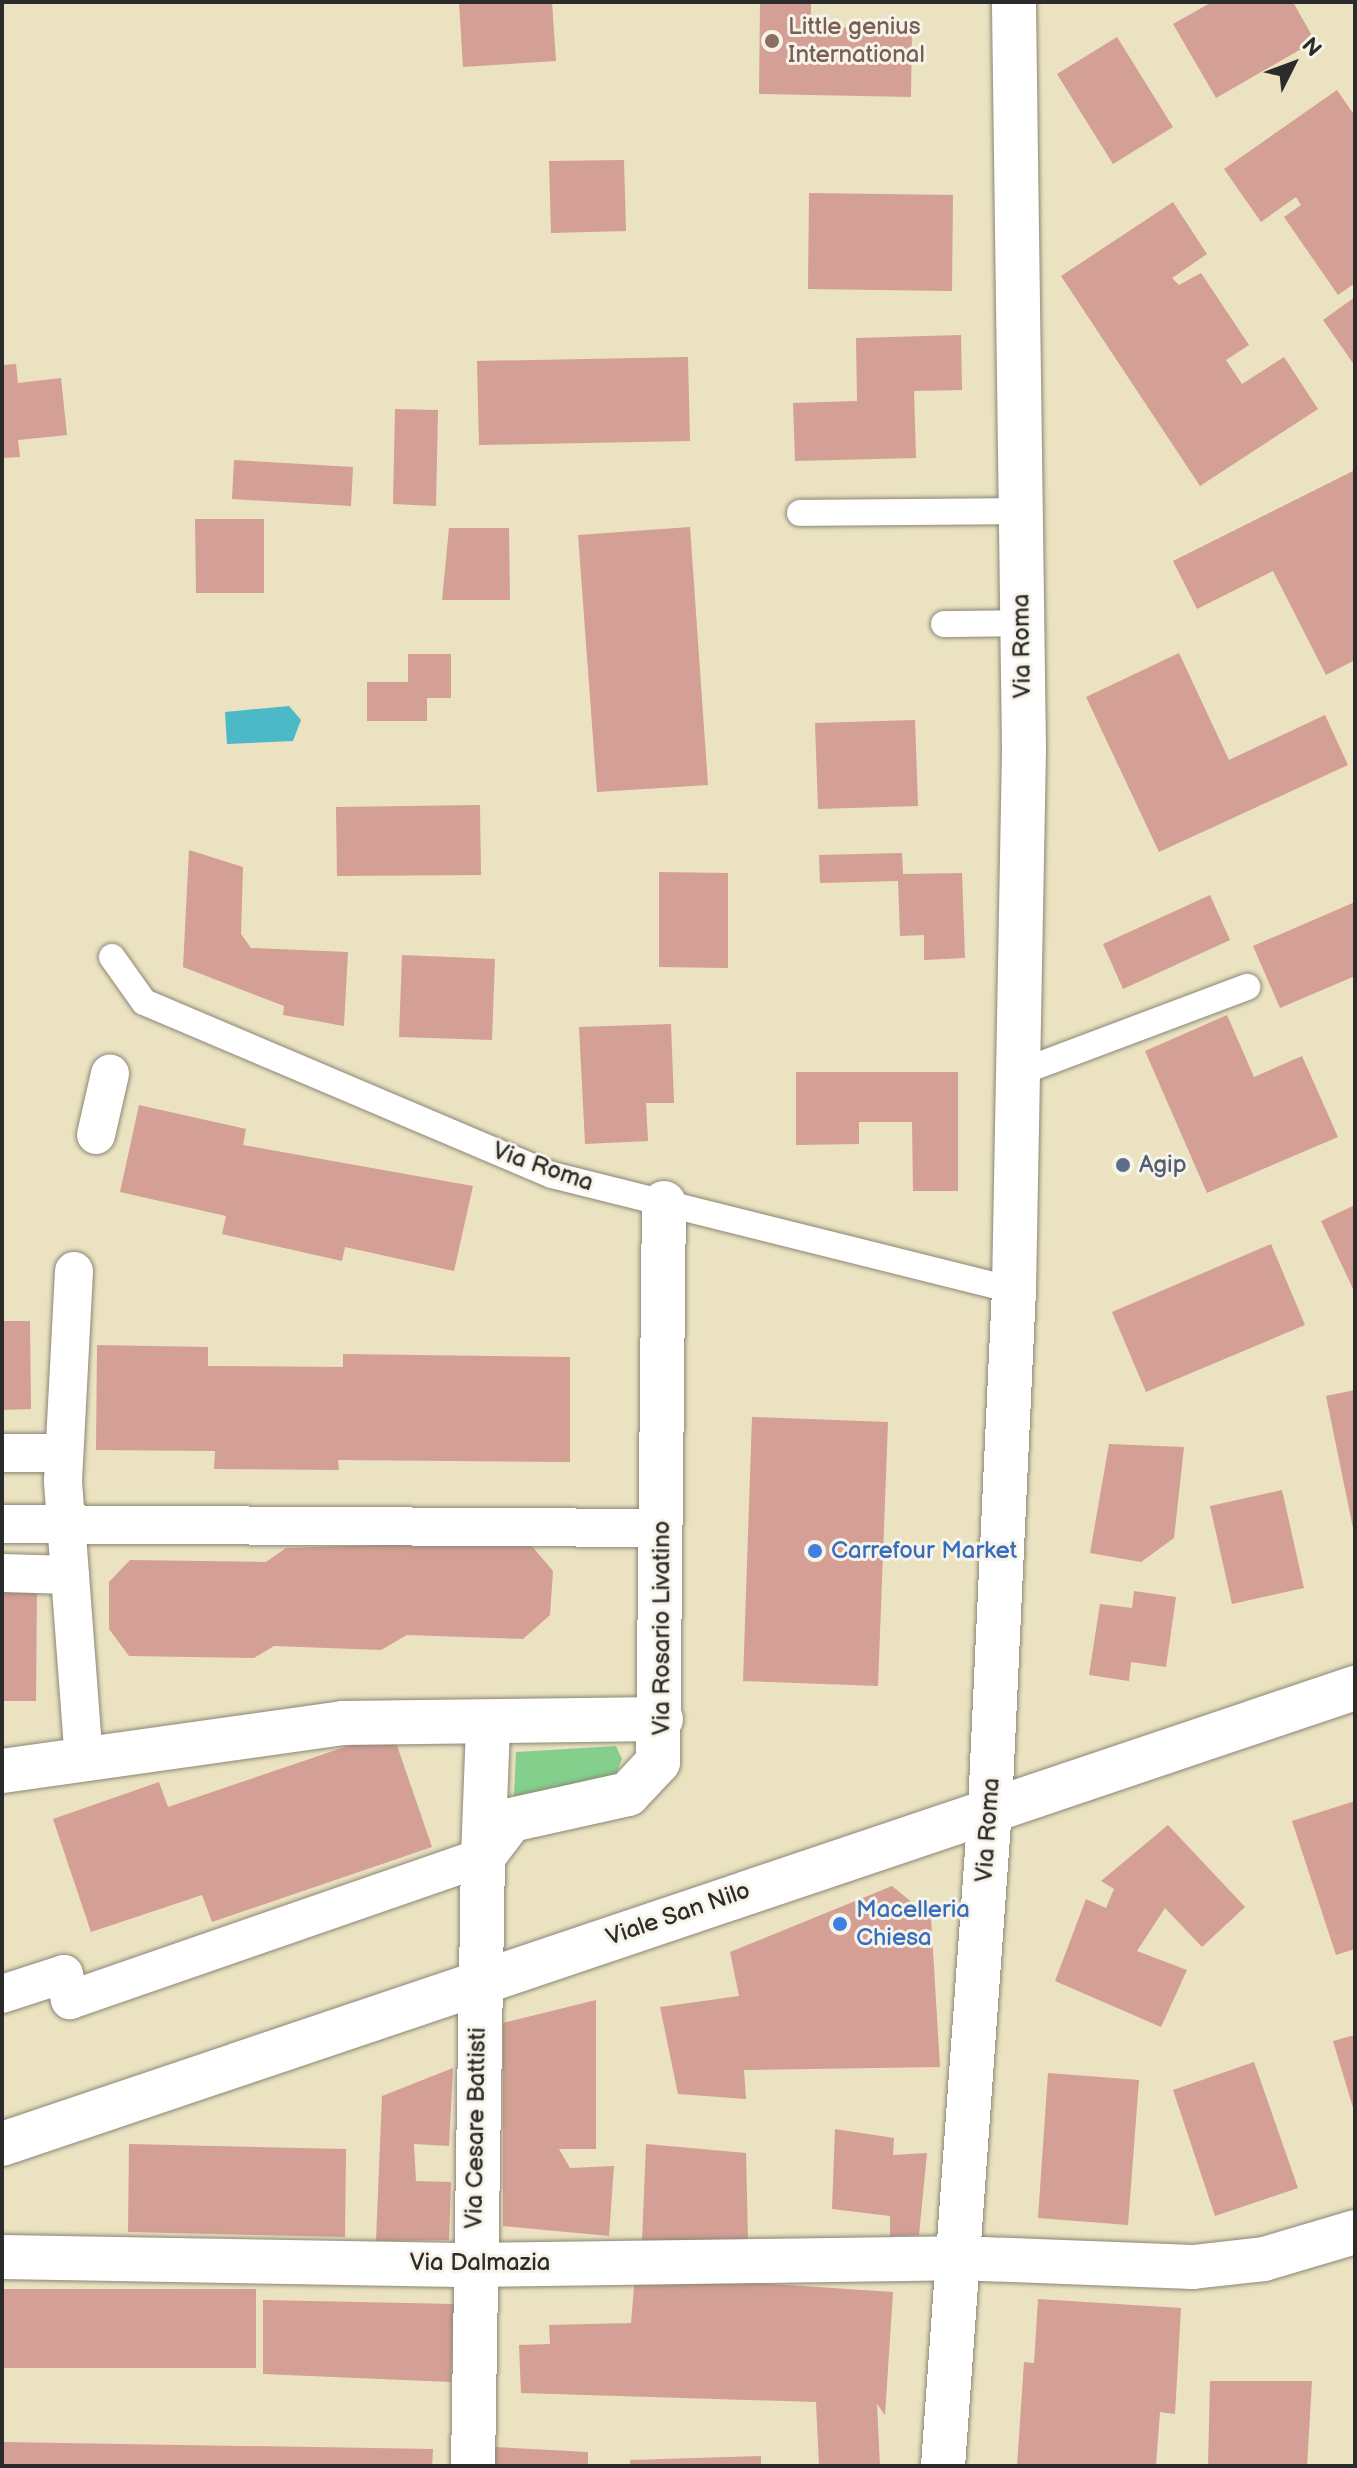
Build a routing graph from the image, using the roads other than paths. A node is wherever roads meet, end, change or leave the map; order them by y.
1 (1014, 2) edge
2 (1020, 511) junction
3 (800, 513) dead end
4 (1022, 623) junction
5 (944, 624) dead end
6 (112, 957) dead end
7 (1247, 987) dead end
8 (1018, 1073) junction
9 (110, 1074) dead end
10 (96, 1135) dead end
11 (664, 1203) junction
12 (74, 1271) dead end
13 (1014, 1290) junction
14 (2, 1453) edge
15 (64, 1453) junction
16 (2, 1524) edge
17 (65, 1526) junction
18 (662, 1528) junction
19 (2, 1573) edge
20 (70, 1575) junction
21 (1355, 1688) edge
22 (661, 1719) junction
23 (488, 1724) junction
24 (84, 1760) junction
25 (2, 1771) edge
26 (990, 1808) junction
27 (483, 1857) junction
28 (477, 1982) junction
29 (2, 1994) edge
30 (2, 2144) edge
31 (1355, 2232) edge
32 (2, 2257) edge
33 (958, 2258) junction
34 (474, 2265) junction
35 (473, 2466) edge
36 (943, 2466) edge

1 - 2 street, Via Roma
2 - 3 lane
2 - 4 street, Via Roma
4 - 5 lane
4 - 8 street, Via Roma
6 - 11 lane, Via Roma
7 - 8 lane
8 - 13 street, Via Roma
9 - 10 street
11 - 13 lane, Via Roma
11 - 18 street, Via Rosario Livatino
12 - 15 street
13 - 26 street, Via Roma
14 - 15 street
15 - 17 street
16 - 17 street
17 - 18 street
17 - 20 street
18 - 22 street, Via Rosario Livatino
19 - 20 street
20 - 24 street
21 - 26 street, Viale San Nilo
22 - 23 street
22 - 27 street, Via Rosario Livatino
23 - 24 street
23 - 27 street
24 - 25 street
26 - 28 street, Viale San Nilo
26 - 33 street, Via Roma
27 - 28 street
27 - 29 street
28 - 30 street, Viale San Nilo
28 - 34 street, Via Cesare Battisti
31 - 33 street, Via Dalmazia
32 - 34 street, Via Dalmazia
33 - 34 street, Via Dalmazia
33 - 36 street, Via Roma
34 - 35 street, Via Cesare Battisti

